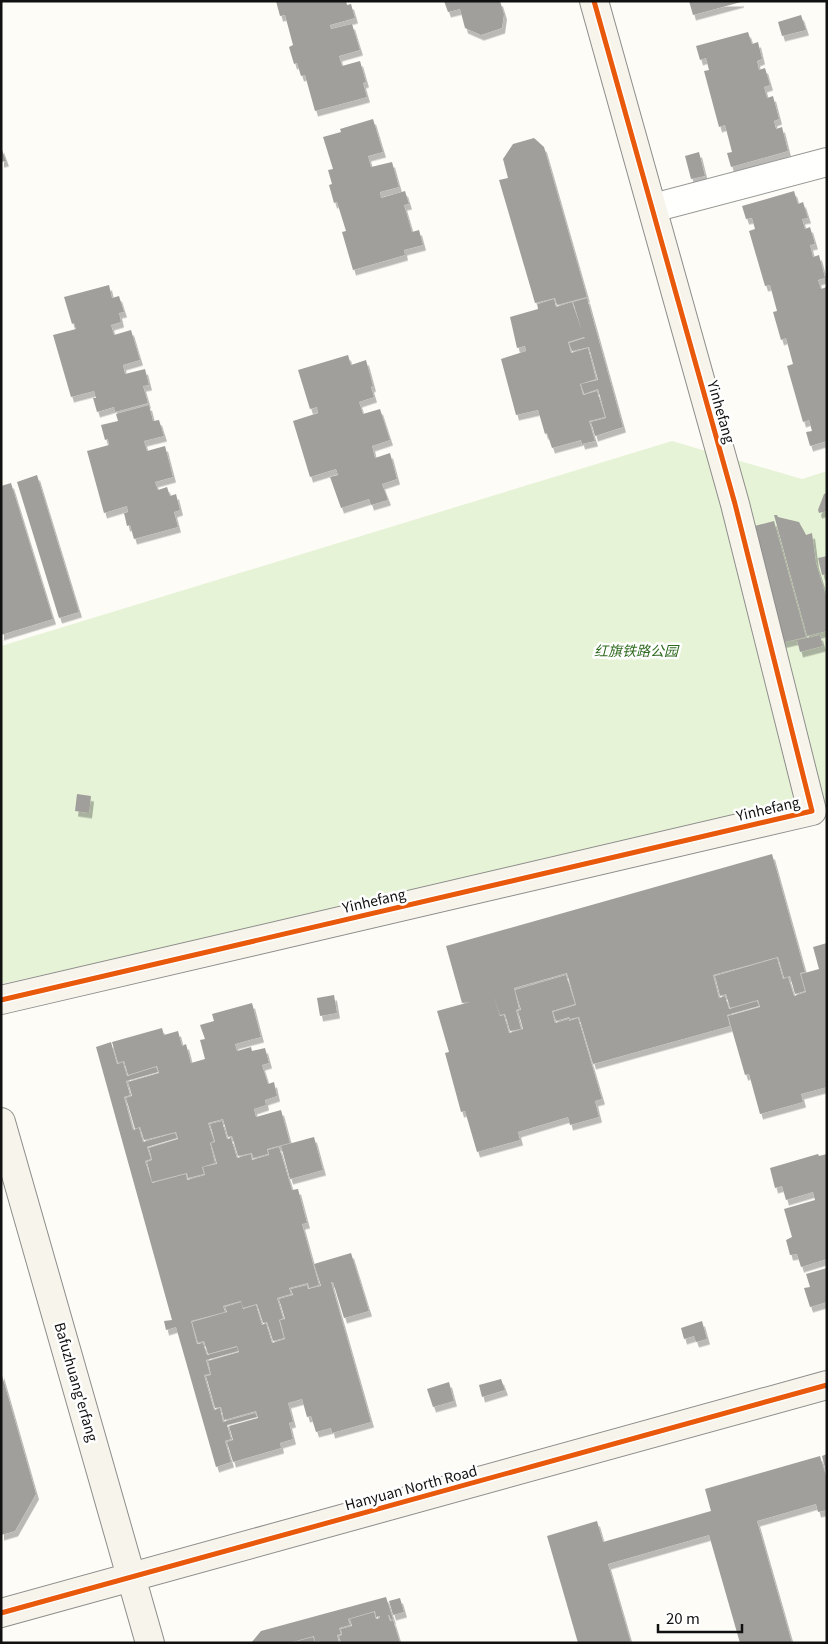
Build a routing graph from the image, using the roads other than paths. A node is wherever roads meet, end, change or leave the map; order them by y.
1 (594, 1) edge
2 (827, 162) edge
3 (653, 208) junction
4 (1, 1000) edge
5 (1, 1122) edge
6 (827, 1384) edge
7 (131, 1577) junction
8 (1, 1614) edge
9 (150, 1643) edge

1 - 3 street, Yinhefang
2 - 3 street
3 - 4 street, Yinhefang
5 - 7 street, Bafuzhuang'erfang
6 - 7 street, Hanyuan North Road
7 - 8 street, Hanyuan North Road
7 - 9 street, Bafuzhuang'erfang

